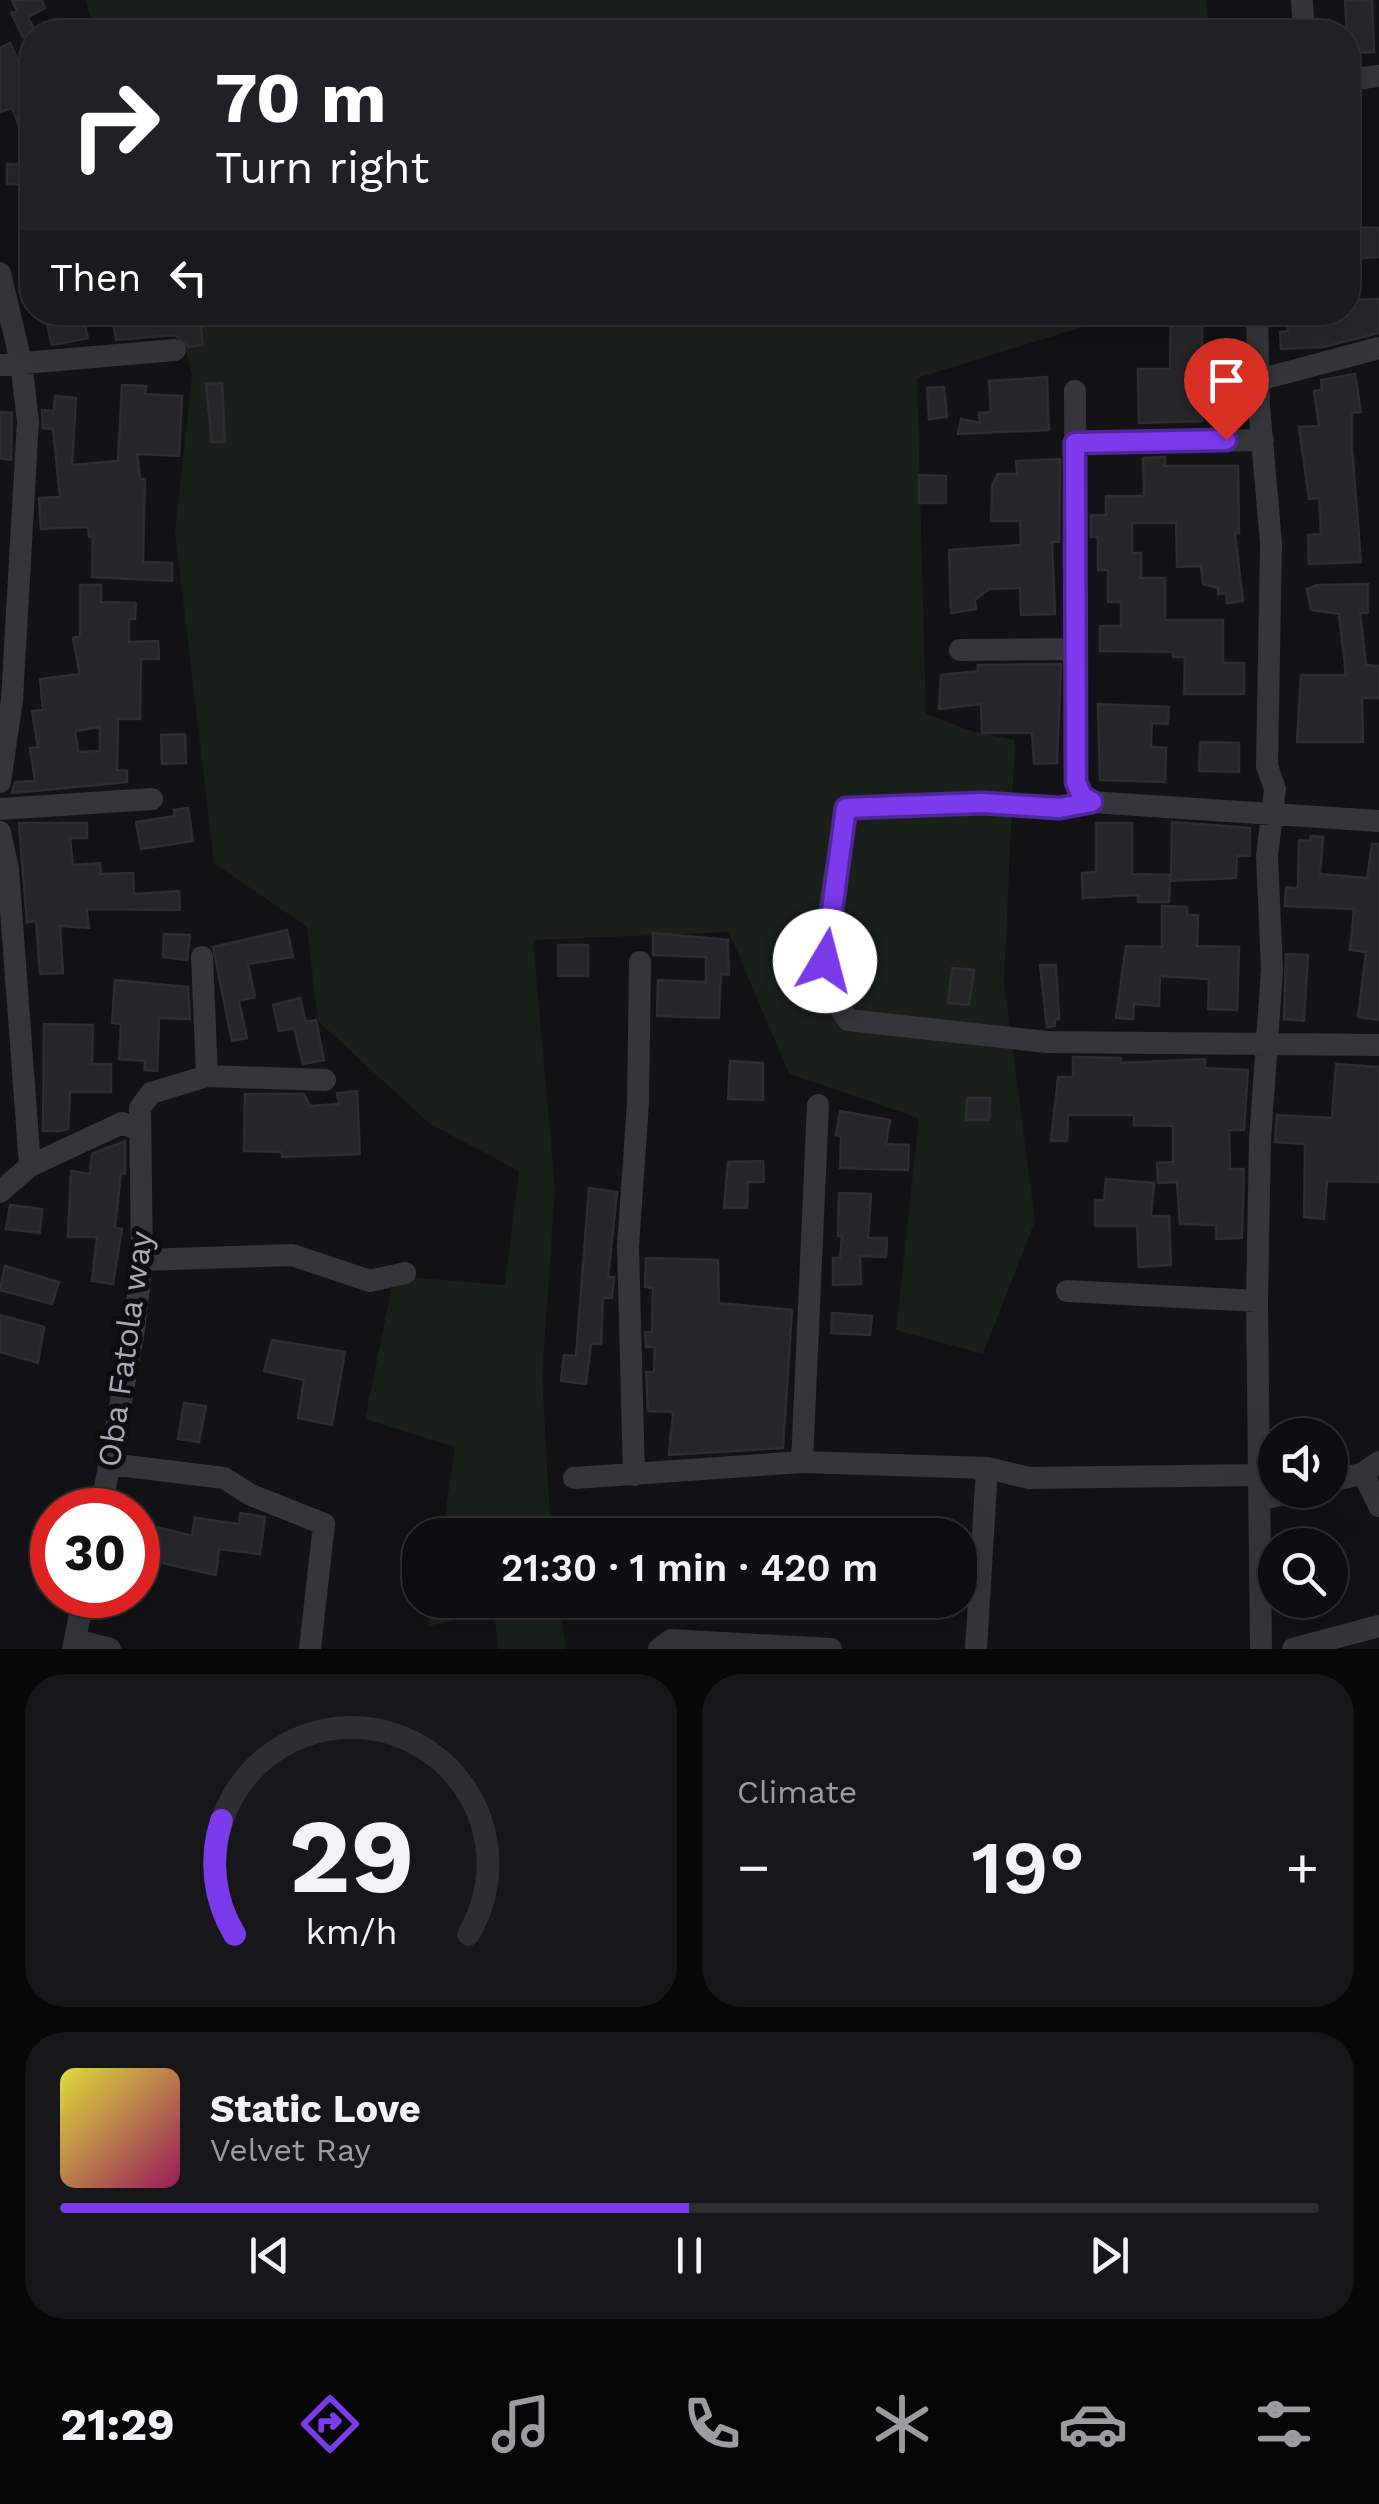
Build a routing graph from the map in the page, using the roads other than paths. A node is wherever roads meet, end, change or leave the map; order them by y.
1 (0, 273) edge
2 (1257, 325) edge
3 (1379, 348) edge
4 (175, 350) dead end
5 (10, 364) edge
6 (1258, 380) junction
7 (1076, 391) dead end
8 (1263, 440) junction
9 (1075, 443) junction
10 (960, 650) dead end
11 (1073, 650) junction
12 (0, 782) edge
13 (152, 800) dead end
14 (1092, 802) junction
15 (0, 809) edge
16 (1272, 812) junction
17 (1379, 821) edge
18 (0, 832) edge
19 (202, 956) dead end
20 (640, 962) dead end
21 (1270, 1042) junction
22 (1379, 1045) edge
23 (207, 1076) junction
24 (325, 1080) dead end
25 (818, 1104) dead end
26 (137, 1128) junction
27 (30, 1166) junction
28 (0, 1192) edge
29 (142, 1260) junction
30 (405, 1273) dead end
31 (1067, 1292) dead end
32 (1258, 1301) junction
33 (1259, 1418) edge
34 (802, 1462) junction
35 (110, 1464) junction
36 (1371, 1467) edge
37 (987, 1468) junction
38 (634, 1475) junction
39 (1258, 1475) edge
40 (574, 1478) dead end
41 (105, 1488) edge
42 (1379, 1506) edge
43 (1260, 1508) edge
44 (79, 1618) edge
45 (1379, 1626) edge
46 (74, 1644) edge
47 (110, 1649) edge
48 (310, 1649) edge
49 (659, 1649) edge
50 (831, 1649) edge
51 (976, 1649) edge
52 (1261, 1649) edge
53 (1293, 1649) edge

1 - 5 street
2 - 6 street
3 - 6 street
4 - 5 street
5 - 12 street
6 - 8 street
7 - 9 street
8 - 9 street
8 - 16 street
9 - 11 street
10 - 11 street
11 - 14 street
13 - 15 street
14 - 16 street
14 - 21 street
16 - 17 street
16 - 21 street
18 - 27 street
19 - 23 street
20 - 38 street
21 - 22 street
21 - 32 street
23 - 24 street
23 - 26 street
25 - 34 street
26 - 27 street
26 - 29 street, Oba Fatola way
27 - 28 street
29 - 30 street
29 - 35 street, Oba Fatola way
31 - 32 street
32 - 33 street
34 - 37 street
34 - 38 street
35 - 41 street, Oba Fatola way
35 - 48 street
36 - 42 street
37 - 39 street
37 - 51 street
38 - 40 street
43 - 52 street
44 - 46 street
45 - 53 street
46 - 47 street
49 - 50 street

